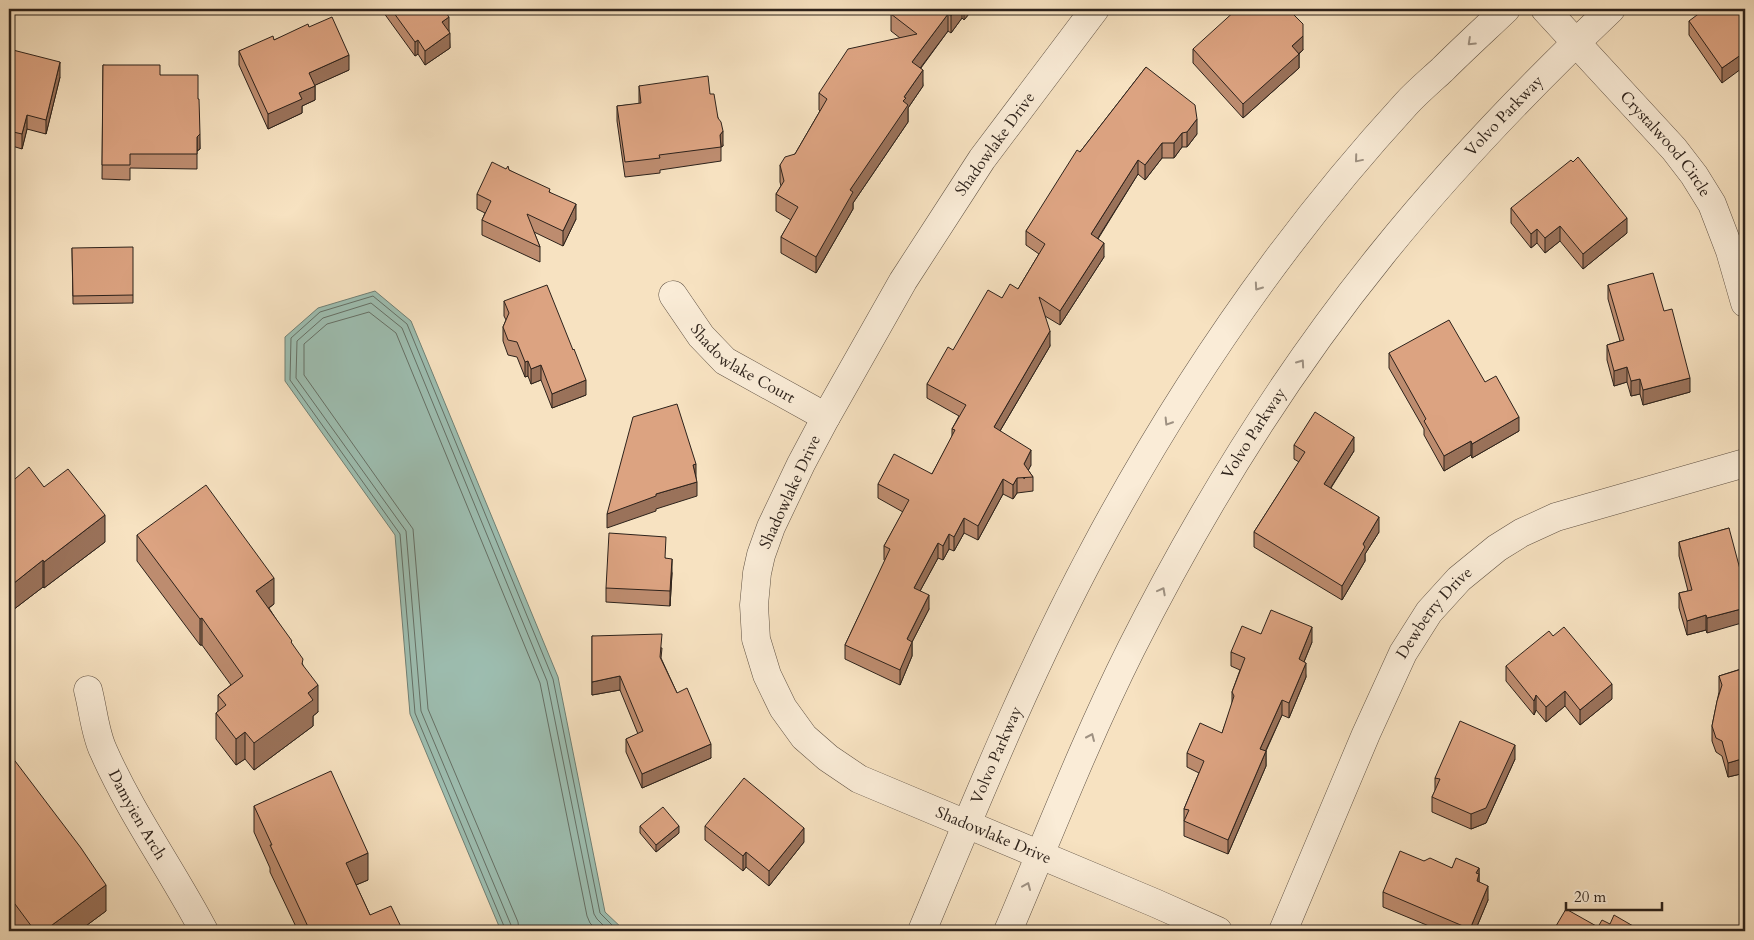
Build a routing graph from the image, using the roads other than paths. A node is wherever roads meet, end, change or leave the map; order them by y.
1 (1095, 9) edge
2 (1506, 9) edge
3 (1545, 9) edge
4 (1611, 9) edge
5 (1576, 42) junction
6 (673, 295) dead end
7 (1745, 303) edge
8 (826, 417) junction
9 (1745, 463) edge
10 (88, 690) dead end
11 (967, 824) junction
12 (1041, 855) junction
13 (204, 931) edge
14 (922, 931) edge
15 (1008, 931) edge
16 (1218, 931) edge
17 (1284, 931) edge

1 - 8 street, Shadowlake Drive
2 -> 11 street, Volvo Parkway
3 - 5 street, Crystalwood Circle
4 - 5 street, Volvo Parkway
5 - 7 street, Crystalwood Circle
12 -> 5 street, Volvo Parkway
6 - 8 street, Shadowlake Court
8 - 11 street, Shadowlake Drive
9 - 17 street, Dewberry Drive
10 - 13 street, Damyien Arch
11 - 12 street, Shadowlake Drive
11 - 14 street, Volvo Parkway
15 -> 12 street, Volvo Parkway
12 - 16 street, Shadowlake Drive

